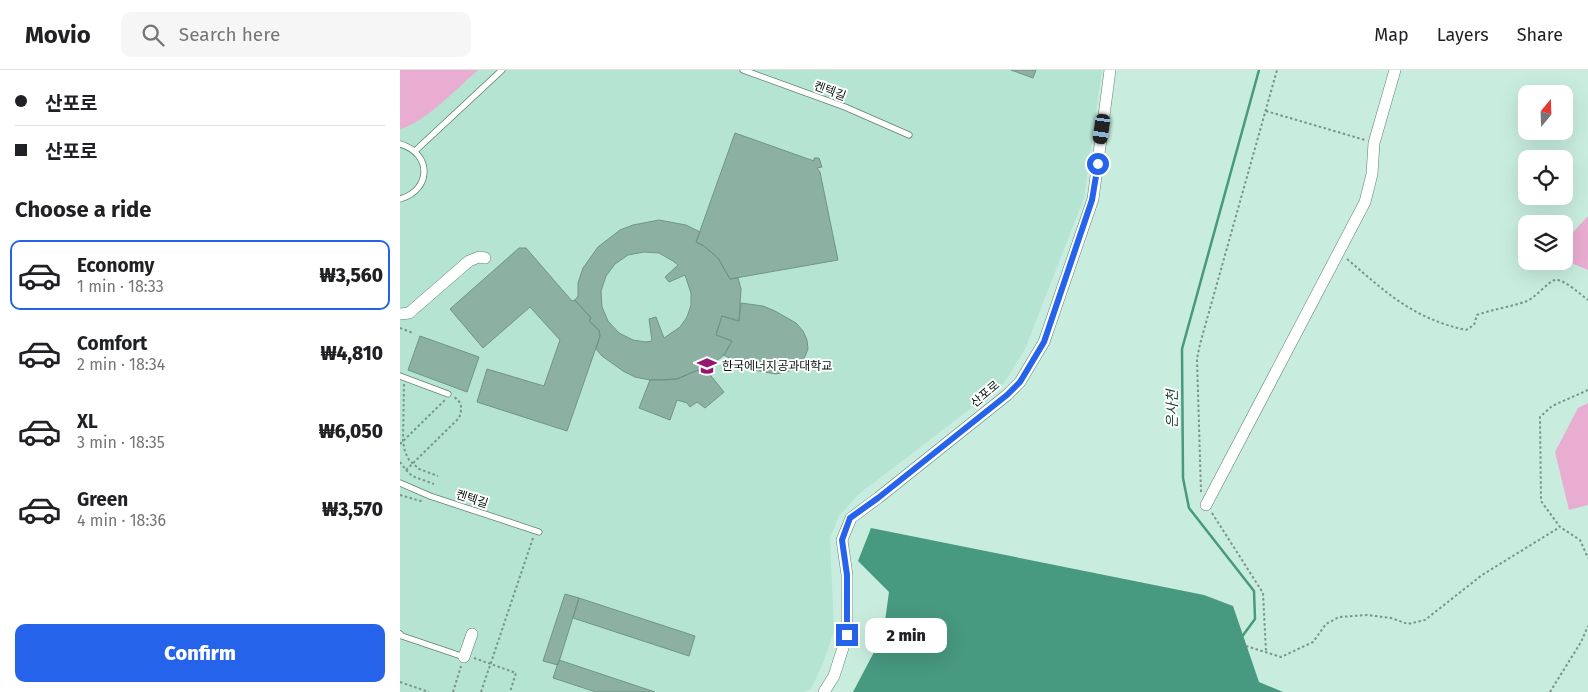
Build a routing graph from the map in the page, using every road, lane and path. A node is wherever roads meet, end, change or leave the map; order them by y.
1 (502, 70) edge
2 (743, 70) edge
3 (1110, 70) edge
4 (1277, 70) edge
5 (1394, 70) edge
6 (1265, 111) junction
7 (909, 134) dead end
8 (1374, 143) junction
9 (400, 144) edge
10 (415, 151) junction
11 (400, 199) edge
12 (1338, 251) junction
13 (485, 258) dead end
14 (1588, 300) edge
15 (400, 314) edge
16 (400, 328) edge
17 (413, 333) dead end
18 (400, 376) edge
19 (404, 384) dead end
20 (1588, 390) edge
21 (448, 394) dead end
22 (403, 441) junction
23 (400, 444) edge
24 (400, 462) edge
25 (413, 464) junction
26 (406, 470) junction
27 (438, 476) dead end
28 (400, 483) edge
29 (434, 484) dead end
30 (400, 495) edge
31 (426, 503) dead end
32 (1206, 506) junction
33 (1560, 527) junction
34 (539, 532) dead end
35 (533, 538) dead end
36 (1588, 558) edge
37 (1588, 626) edge
38 (400, 634) edge
39 (472, 634) dead end
40 (1246, 646) dead end
41 (1266, 652) junction
42 (466, 659) junction
43 (491, 664) junction
44 (400, 682) edge
45 (429, 692) edge
46 (453, 692) edge
47 (481, 692) edge
48 (510, 692) edge
49 (824, 692) edge
50 (1550, 692) edge

1 - 10 lane
2 - 7 lane, 켄텍길
3 - 49 street, 산포로
4 - 6 path
5 - 8 street
6 - 8 path
6 - 32 path
8 - 12 street
9 - 10 lane
10 - 11 lane
12 - 14 path
12 - 32 street
13 - 15 street
16 - 17 path
18 - 21 lane
19 - 22 path
20 - 33 path
22 - 23 path
22 - 25 path
22 - 25 path
24 - 26 path
25 - 26 path
25 - 27 path
26 - 29 path
28 - 34 lane, 켄텍길
30 - 31 path
32 - 41 path
33 - 36 path
33 - 41 path
35 - 43 path
37 - 50 path
38 - 42 lane
39 - 42 street
40 - 41 path
42 - 43 path
42 - 46 path
43 - 47 path
43 - 48 path
44 - 45 path

